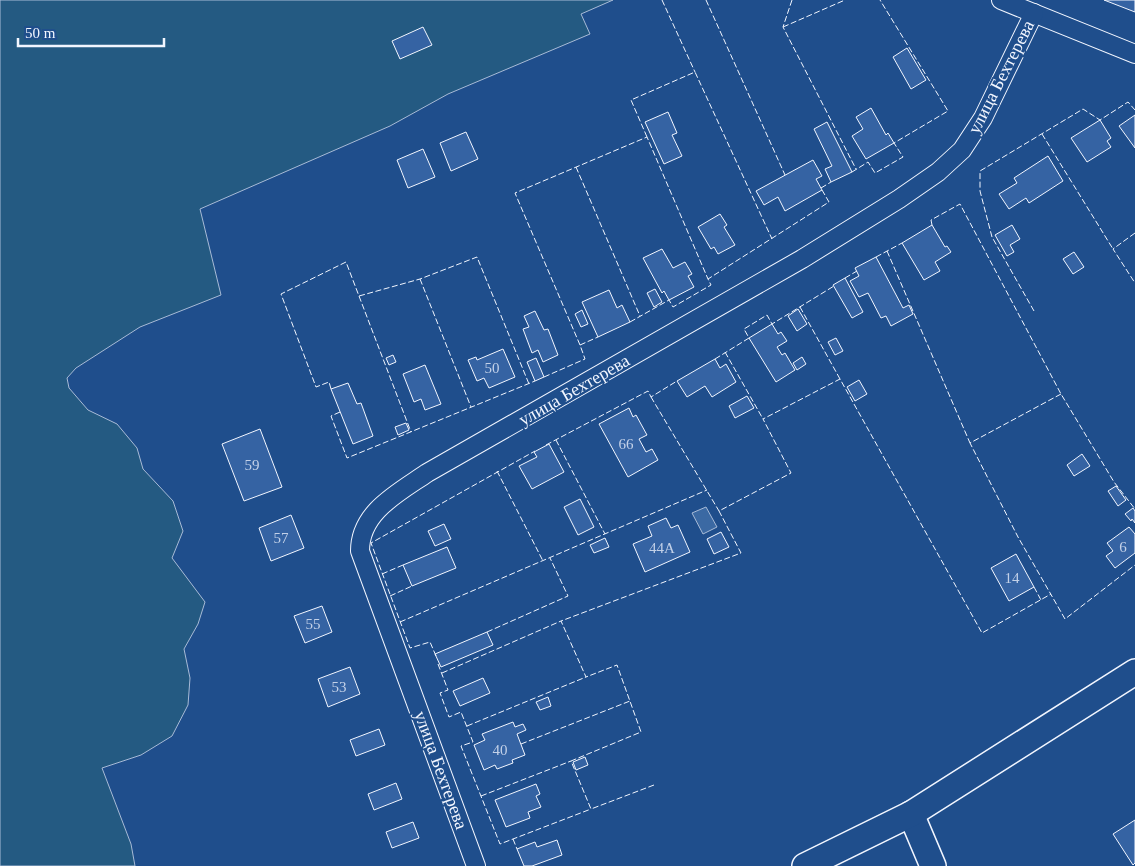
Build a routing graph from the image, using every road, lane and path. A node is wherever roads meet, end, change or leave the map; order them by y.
1 (1001, 0) edge
2 (1034, 13) junction
3 (1135, 54) edge
4 (1135, 672) edge
5 (911, 814) junction
6 (476, 866) edge
7 (805, 866) edge
8 (932, 866) edge

1 - 2 street
2 - 3 street
2 - 6 street, улица Бехтерева
4 - 5 street
5 - 7 street
5 - 8 street

